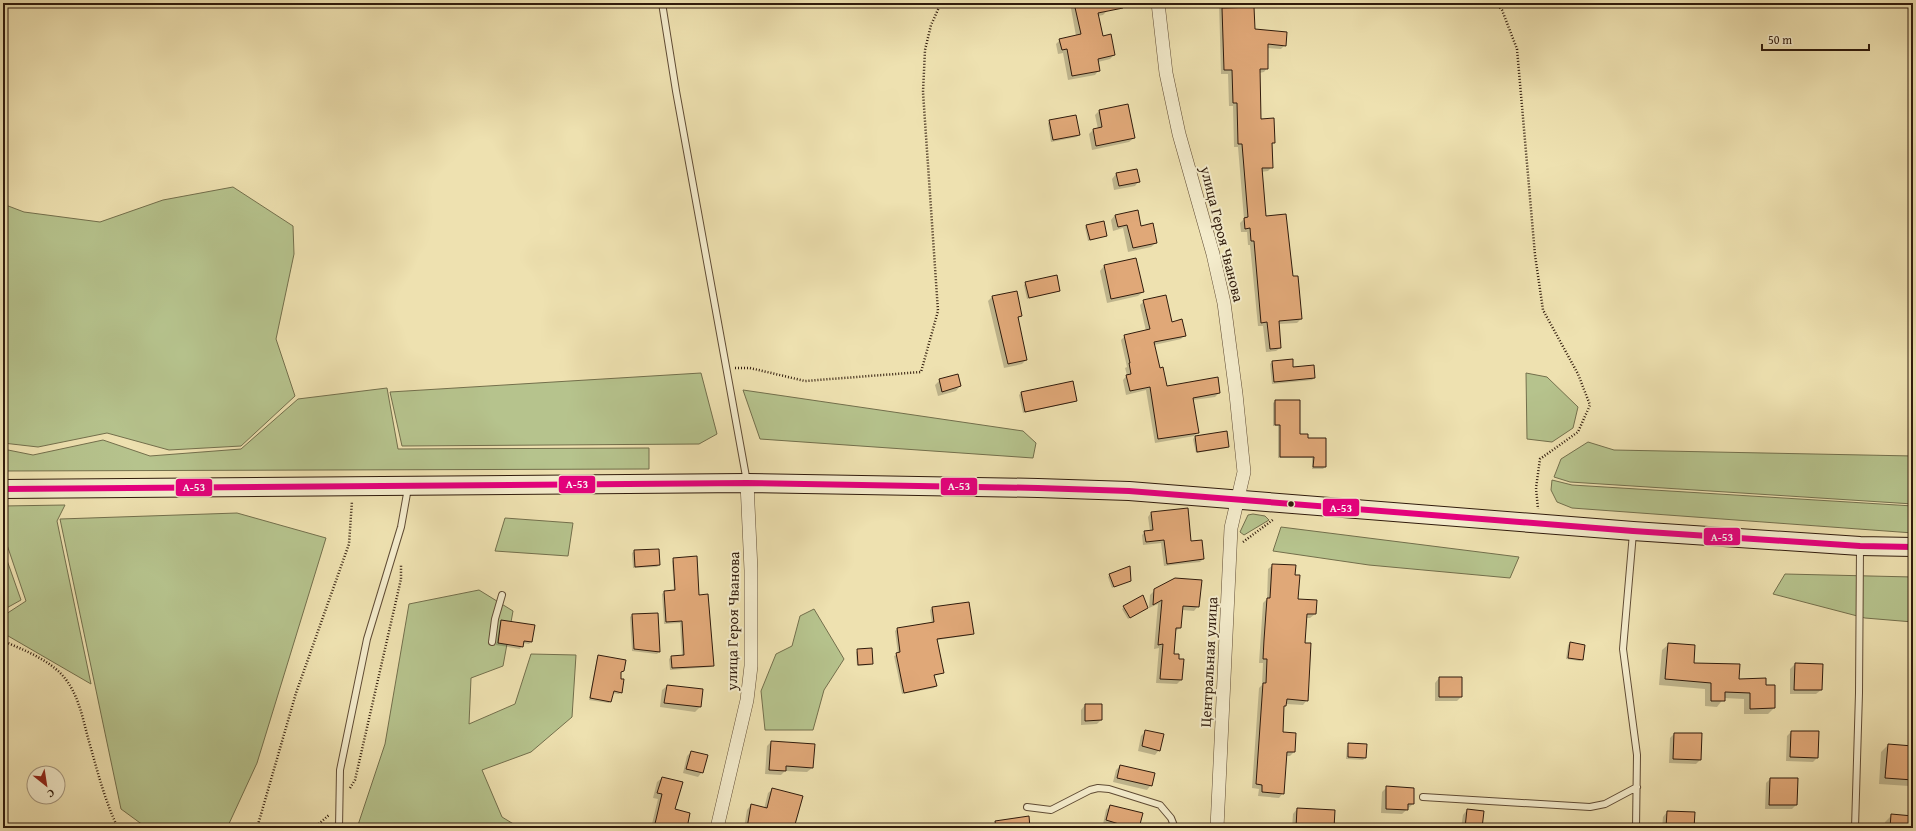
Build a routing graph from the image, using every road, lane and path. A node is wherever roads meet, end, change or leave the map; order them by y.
1 (662, 3) edge
2 (940, 3) edge
3 (1158, 3) edge
4 (1496, 3) edge
5 (727, 369) junction
6 (747, 483) junction
7 (408, 486) junction
8 (353, 487) junction
9 (3, 489) edge
10 (1238, 499) junction
11 (1272, 502) junction
12 (1539, 524) junction
13 (1633, 531) junction
14 (1860, 546) junction
15 (1913, 547) edge
16 (1230, 552) junction
17 (401, 564) dead end
18 (502, 595) dead end
19 (3, 641) edge
20 (492, 642) dead end
21 (1637, 787) junction
22 (1423, 797) dead end
23 (338, 807) junction
24 (1027, 807) dead end
25 (118, 828) edge
26 (257, 828) edge
27 (314, 828) edge
28 (339, 828) edge
29 (717, 828) edge
30 (1175, 828) edge
31 (1217, 828) edge
32 (1636, 828) edge
33 (1855, 828) edge

1 - 5 lane
2 - 5 path
3 - 10 street, улица Героя Чванова
4 - 12 path
5 - 6 lane
6 - 7 main road
6 - 10 main road
6 - 29 street, улица Героя Чванова
7 - 8 main road
7 - 23 lane
8 - 9 main road
8 - 26 path
10 - 11 main road
10 - 16 street, Центральная улица
11 - 12 main road
11 - 16 path
12 - 13 main road
13 - 14 main road
13 - 21 lane
14 - 15 main road
14 - 33 lane
16 - 31 street, Центральная улица
17 - 23 path
18 - 20 lane
19 - 25 path
21 - 22 lane
21 - 32 lane
23 - 27 path
23 - 28 lane
24 - 30 lane

